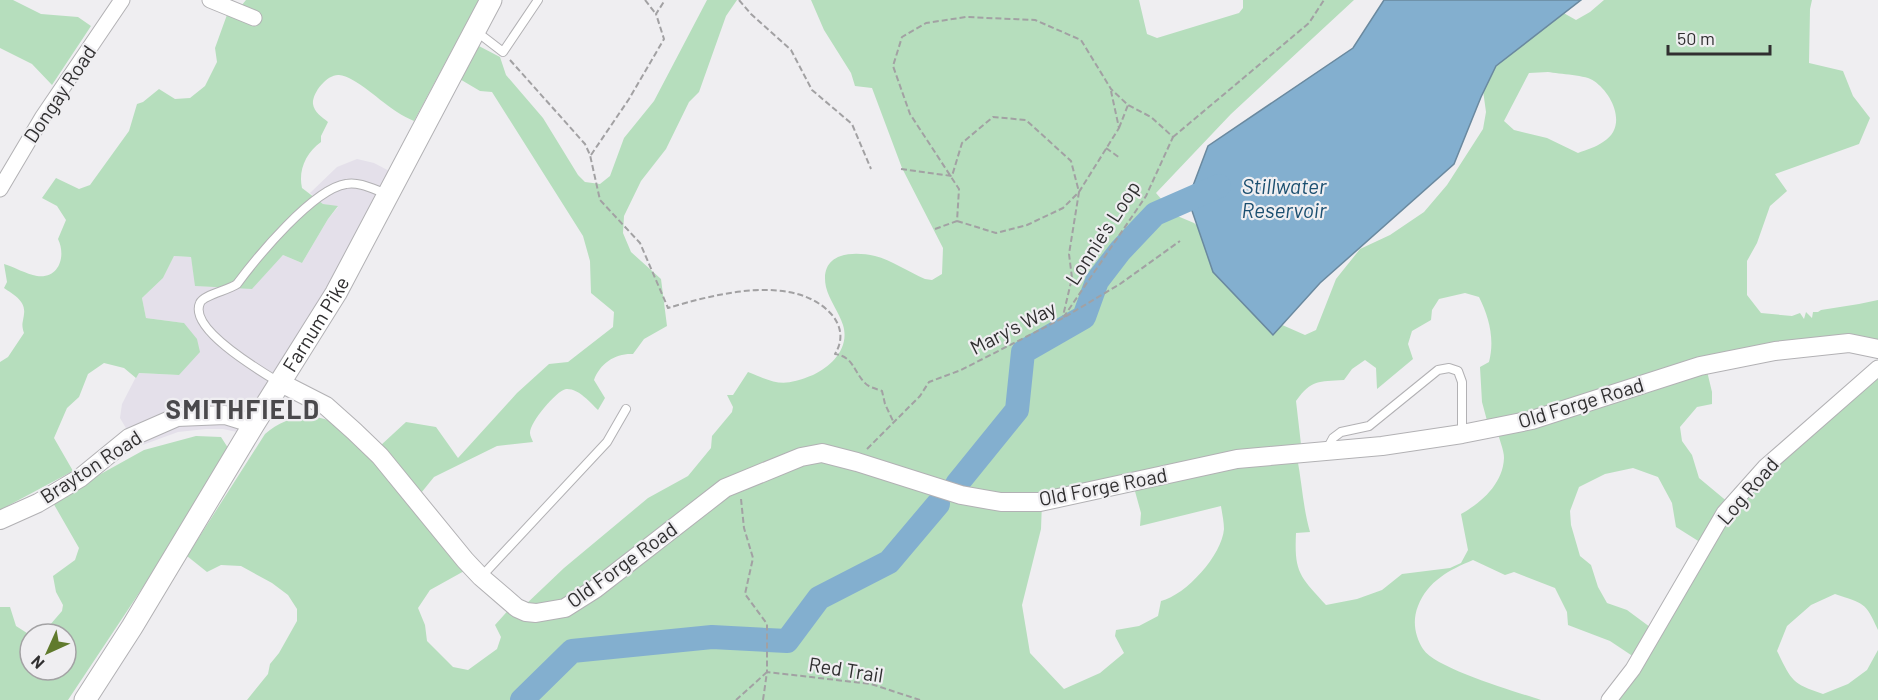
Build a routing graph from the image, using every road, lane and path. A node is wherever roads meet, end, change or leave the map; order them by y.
1 (122, 0) edge
2 (210, 0) edge
3 (491, 0) edge
4 (538, 0) edge
5 (645, 0) edge
6 (665, 0) edge
7 (739, 0) edge
8 (1324, 0) edge
9 (656, 14) junction
10 (254, 18) dead end
11 (475, 31) junction
12 (503, 52) junction
13 (1111, 89) junction
14 (1128, 105) junction
15 (1119, 128) junction
16 (1173, 137) junction
17 (1106, 148) junction
18 (590, 155) junction
19 (1120, 158) dead end
20 (871, 169) dead end
21 (901, 169) dead end
22 (952, 176) junction
23 (0, 189) edge
24 (1079, 192) junction
25 (389, 194) junction
26 (957, 221) junction
27 (935, 229) dead end
28 (1180, 240) dead end
29 (1063, 318) junction
30 (1878, 349) edge
31 (1878, 368) edge
32 (281, 383) junction
33 (626, 409) dead end
34 (893, 421) junction
35 (254, 424) junction
36 (1366, 426) junction
37 (1461, 434) junction
38 (1368, 447) junction
39 (1326, 452) junction
40 (857, 462) junction
41 (739, 481) junction
42 (0, 520) edge
43 (481, 577) junction
44 (768, 672) junction
45 (85, 700) edge
46 (736, 700) edge
47 (763, 700) edge
48 (920, 700) edge
49 (1609, 700) edge

1 - 23 street, Dongay Road
2 - 10 street
3 - 11 main road, Farnum Pike
4 - 12 lane
5 - 9 path
6 - 9 path
7 - 20 path
8 - 16 path
9 - 18 path
11 - 12 lane
11 - 25 main road, Farnum Pike
12 - 18 path
13 - 14 path
13 - 15 path
13 - 22 path
14 - 15 path
14 - 16 path
15 - 17 path
16 - 29 path, Lonnie's Loop
17 - 19 path
17 - 24 path
18 - 34 path
21 - 22 path
22 - 24 path
22 - 26 path
24 - 26 path
24 - 29 path
25 - 32 main road, Farnum Pike
25 - 32 lane
26 - 27 path
28 - 29 path, Mary's Way
29 - 34 path, Mary's Way
30 - 37 street, Old Forge Road
31 - 49 street, Log Road
32 - 35 main road, Farnum Pike
32 - 43 street, Old Forge Road
33 - 43 lane
34 - 40 path, Mary's Way
35 - 42 street, Brayton Road
35 - 45 main road, Farnum Pike
36 - 37 lane
36 - 38 lane
36 - 39 lane
37 - 38 street, Old Forge Road
38 - 39 street, Old Forge Road
39 - 40 street, Old Forge Road
40 - 41 street, Old Forge Road
41 - 43 street, Old Forge Road
41 - 44 path
44 - 46 path
44 - 47 path
44 - 48 path, Red Trail

